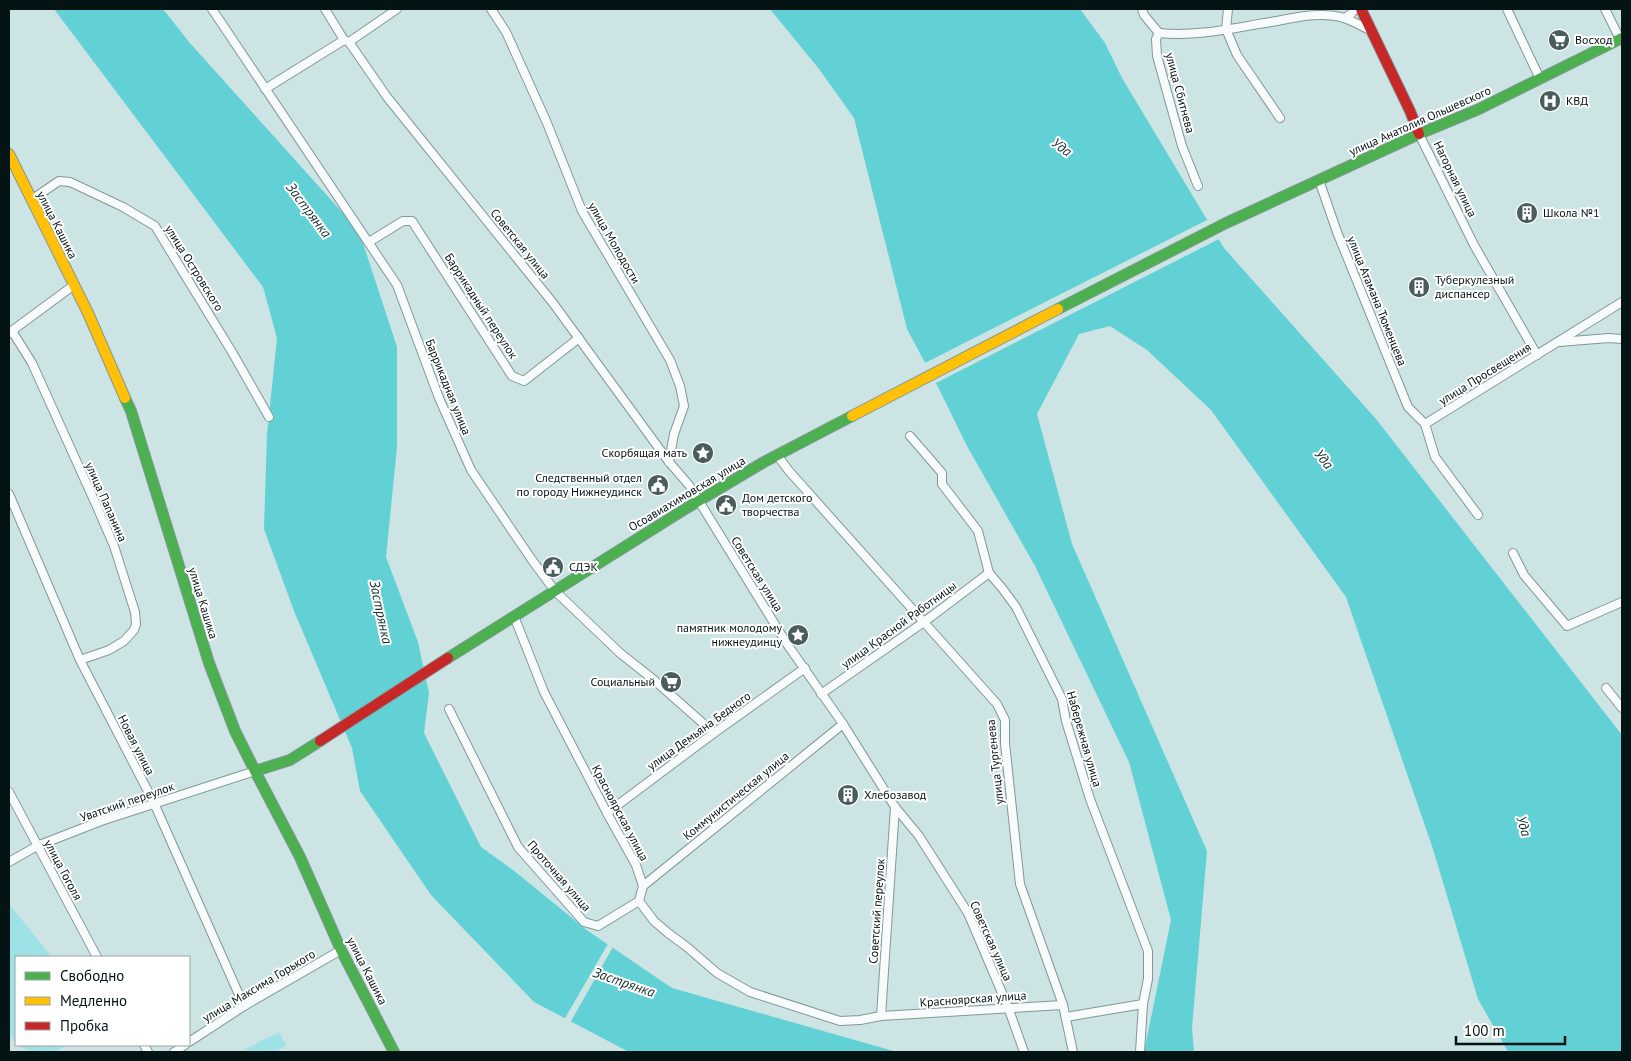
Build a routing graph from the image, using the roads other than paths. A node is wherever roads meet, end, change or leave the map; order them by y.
1 (212, 9) edge
2 (325, 9) edge
3 (395, 9) edge
4 (490, 9) edge
5 (1142, 9) edge
6 (1228, 9) edge
7 (1355, 9) edge
8 (1361, 9) edge
9 (1507, 9) edge
10 (1605, 9) edge
11 (1344, 18) junction
12 (1226, 30) junction
13 (1372, 31) junction
14 (1159, 33) junction
15 (1621, 39) edge
16 (346, 41) junction
17 (1540, 79) junction
18 (265, 89) junction
19 (1280, 118) dead end
20 (1419, 134) junction
21 (9, 154) edge
22 (1320, 180) junction
23 (1198, 186) dead end
24 (31, 200) junction
25 (369, 242) junction
26 (74, 285) junction
27 (1622, 302) edge
28 (11, 332) edge
29 (579, 338) junction
30 (1622, 339) edge
31 (1558, 342) junction
32 (1536, 355) junction
33 (928, 375) joint
34 (269, 417) dead end
35 (1425, 424) junction
36 (910, 436) dead end
37 (777, 455) junction
38 (669, 462) junction
39 (9, 494) edge
40 (699, 501) junction
41 (1478, 515) dead end
42 (1513, 553) dead end
43 (988, 573) junction
44 (555, 591) junction
45 (1622, 602) edge
46 (514, 616) junction
47 (924, 622) junction
48 (80, 660) junction
49 (805, 668) junction
50 (1606, 688) dead end
51 (822, 694) junction
52 (1622, 708) edge
53 (449, 709) dead end
54 (843, 724) junction
55 (714, 733) junction
56 (255, 771) junction
57 (9, 792) edge
58 (154, 803) junction
59 (895, 807) junction
60 (607, 813) junction
61 (37, 846) junction
62 (9, 862) edge
63 (644, 886) junction
64 (639, 901) junction
65 (341, 950) junction
66 (96, 956) edge
67 (1143, 1004) junction
68 (1063, 1005) junction
69 (244, 1006) junction
70 (1008, 1007) junction
71 (881, 1016) junction
72 (1066, 1017) junction
73 (190, 1041) edge
74 (394, 1052) edge
75 (1024, 1052) edge
76 (1073, 1052) edge
77 (1140, 1052) edge

1 - 18 street, Баррикадная улица
2 - 16 street, Советская улица
3 - 16 street
4 - 38 street, улица Молодости
5 - 14 street
6 - 12 street
7 - 11 street
8 - 13 main road, Нагорная улица
9 - 17 street
10 - 15 street
11 - 12 street
11 - 13 street
12 - 14 street
12 - 19 street
13 - 20 main road, Нагорная улица
14 - 23 street, улица Сбитнева
15 - 17 main road, улица Анатолия Ольшевского
16 - 18 street
16 - 29 street, Советская улица
17 - 20 main road, улица Анатолия Ольшевского
18 - 25 street, Баррикадная улица
20 - 22 main road, улица Анатолия Ольшевского
20 - 32 street, Нагорная улица
21 - 24 main road, улица Кашика
22 - 33 main road, улица Анатолия Ольшевского
22 - 35 street, улица Атамана Тюменцева
24 - 26 main road, улица Кашика
24 - 34 street, улица Островского
25 - 29 street, Баррикадный переулок
25 - 44 street, Баррикадная улица
26 - 28 street
26 - 56 main road, улица Кашика
27 - 31 street, улица Просвещения
28 - 48 street, улица Папанина
29 - 38 street, Советская улица
30 - 31 street, улица Просвещения
31 - 32 street, улица Просвещения
32 - 35 street, улица Просвещения
33 - 37 main road, Осоавиахимовская улица
35 - 41 street
36 - 43 street, Набережная улица
37 - 40 main road, Осоавиахимовская улица
37 - 47 street, улица Тургенева
38 - 40 street, Советская улица
39 - 48 street, Новая улица
40 - 44 main road, Осоавиахимовская улица
40 - 49 street, Советская улица
42 - 45 street
43 - 47 street, улица Красной Работницы
43 - 67 street, Набережная улица
44 - 46 main road, Осоавиахимовская улица
44 - 55 street, Баррикадная улица
46 - 56 main road, Осоавиахимовская улица
46 - 60 street, Красноярская улица
47 - 51 street, улица Красной Работницы
47 - 68 street, улица Тургенева
48 - 58 street, Новая улица
49 - 51 street, Советская улица
49 - 55 street, улица Демьяна Бедного
50 - 52 street
51 - 54 street, Советская улица
53 - 64 street, Проточная улица
54 - 59 street, Советская улица
54 - 63 street, Коммунистическая улица
55 - 60 street, улица Демьяна Бедного
56 - 58 street, Уватский переулок
56 - 65 main road, улица Кашика
57 - 61 street, улица Гоголя
58 - 61 street, Уватский переулок
58 - 69 street, Новая улица
59 - 70 street, Советская улица
59 - 71 street, Советский переулок
60 - 63 street, Красноярская улица
61 - 62 street, Уватский переулок
61 - 66 street, улица Гоголя
63 - 64 street
64 - 71 street, Красноярская улица
65 - 69 street, улица Максима Горького
65 - 74 main road, улица Кашика
67 - 72 street
67 - 77 street, Набережная улица
68 - 70 street, Красноярская улица
68 - 72 street, улица Тургенева
69 - 73 street, улица Максима Горького
70 - 71 street, Красноярская улица
70 - 75 street, Советская улица
72 - 76 street, улица Тургенева

